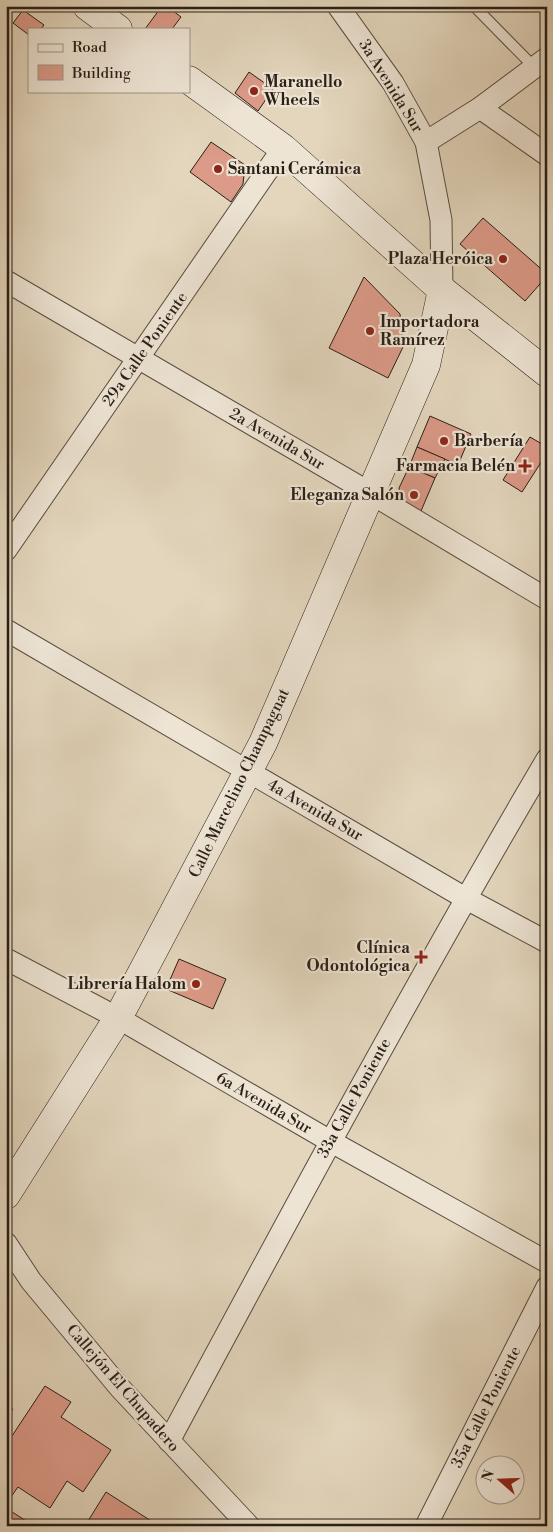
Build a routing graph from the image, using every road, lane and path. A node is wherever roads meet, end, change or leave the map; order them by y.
1 (87, 6) edge
2 (338, 6) edge
3 (474, 6) edge
4 (117, 28) edge
5 (541, 63) edge
6 (190, 81) edge
7 (480, 108) junction
8 (426, 142) junction
9 (283, 148) junction
10 (547, 155) edge
11 (6, 281) edge
12 (442, 290) junction
13 (138, 358) junction
14 (547, 373) edge
15 (370, 493) junction
16 (6, 550) edge
17 (547, 599) edge
18 (6, 630) edge
19 (547, 759) edge
20 (249, 771) junction
21 (465, 898) junction
22 (547, 942) edge
23 (6, 959) edge
24 (118, 1018) junction
25 (330, 1141) junction
26 (6, 1195) edge
27 (6, 1244) edge
28 (547, 1262) edge
29 (547, 1287) edge
30 (169, 1441) junction
31 (249, 1526) edge
32 (426, 1526) edge

1 - 4 street
2 - 8 street, 3a Avenida Sur
3 - 5 lane
5 - 7 street
6 - 9 street
7 - 8 street
7 - 10 street
8 - 12 street, 3a Avenida Sur
9 - 12 street
9 - 13 street, 29a Calle Poniente
11 - 13 street, 2a Avenida Sur
12 - 14 street
12 - 15 street, Calle Marcelino Champagnat
13 - 15 street, 2a Avenida Sur
13 - 16 street, 29a Calle Poniente
15 - 17 street, 2a Avenida Sur
15 - 20 street, Calle Marcelino Champagnat
18 - 20 street, 4a Avenida Sur
19 - 21 street, 33a Calle Poniente
20 - 21 street, 4a Avenida Sur
20 - 24 street, Calle Marcelino Champagnat
21 - 22 street, 4a Avenida Sur
21 - 25 street, 33a Calle Poniente
23 - 24 street, 6a Avenida Sur
24 - 25 street, 6a Avenida Sur
24 - 26 street, Calle Marcelino Champagnat
25 - 28 street, 6a Avenida Sur
25 - 30 street, 33a Calle Poniente
27 - 30 street, Callejón El Chupadero
29 - 32 street, 35a Calle Poniente
30 - 31 street, Callejón El Chupadero

